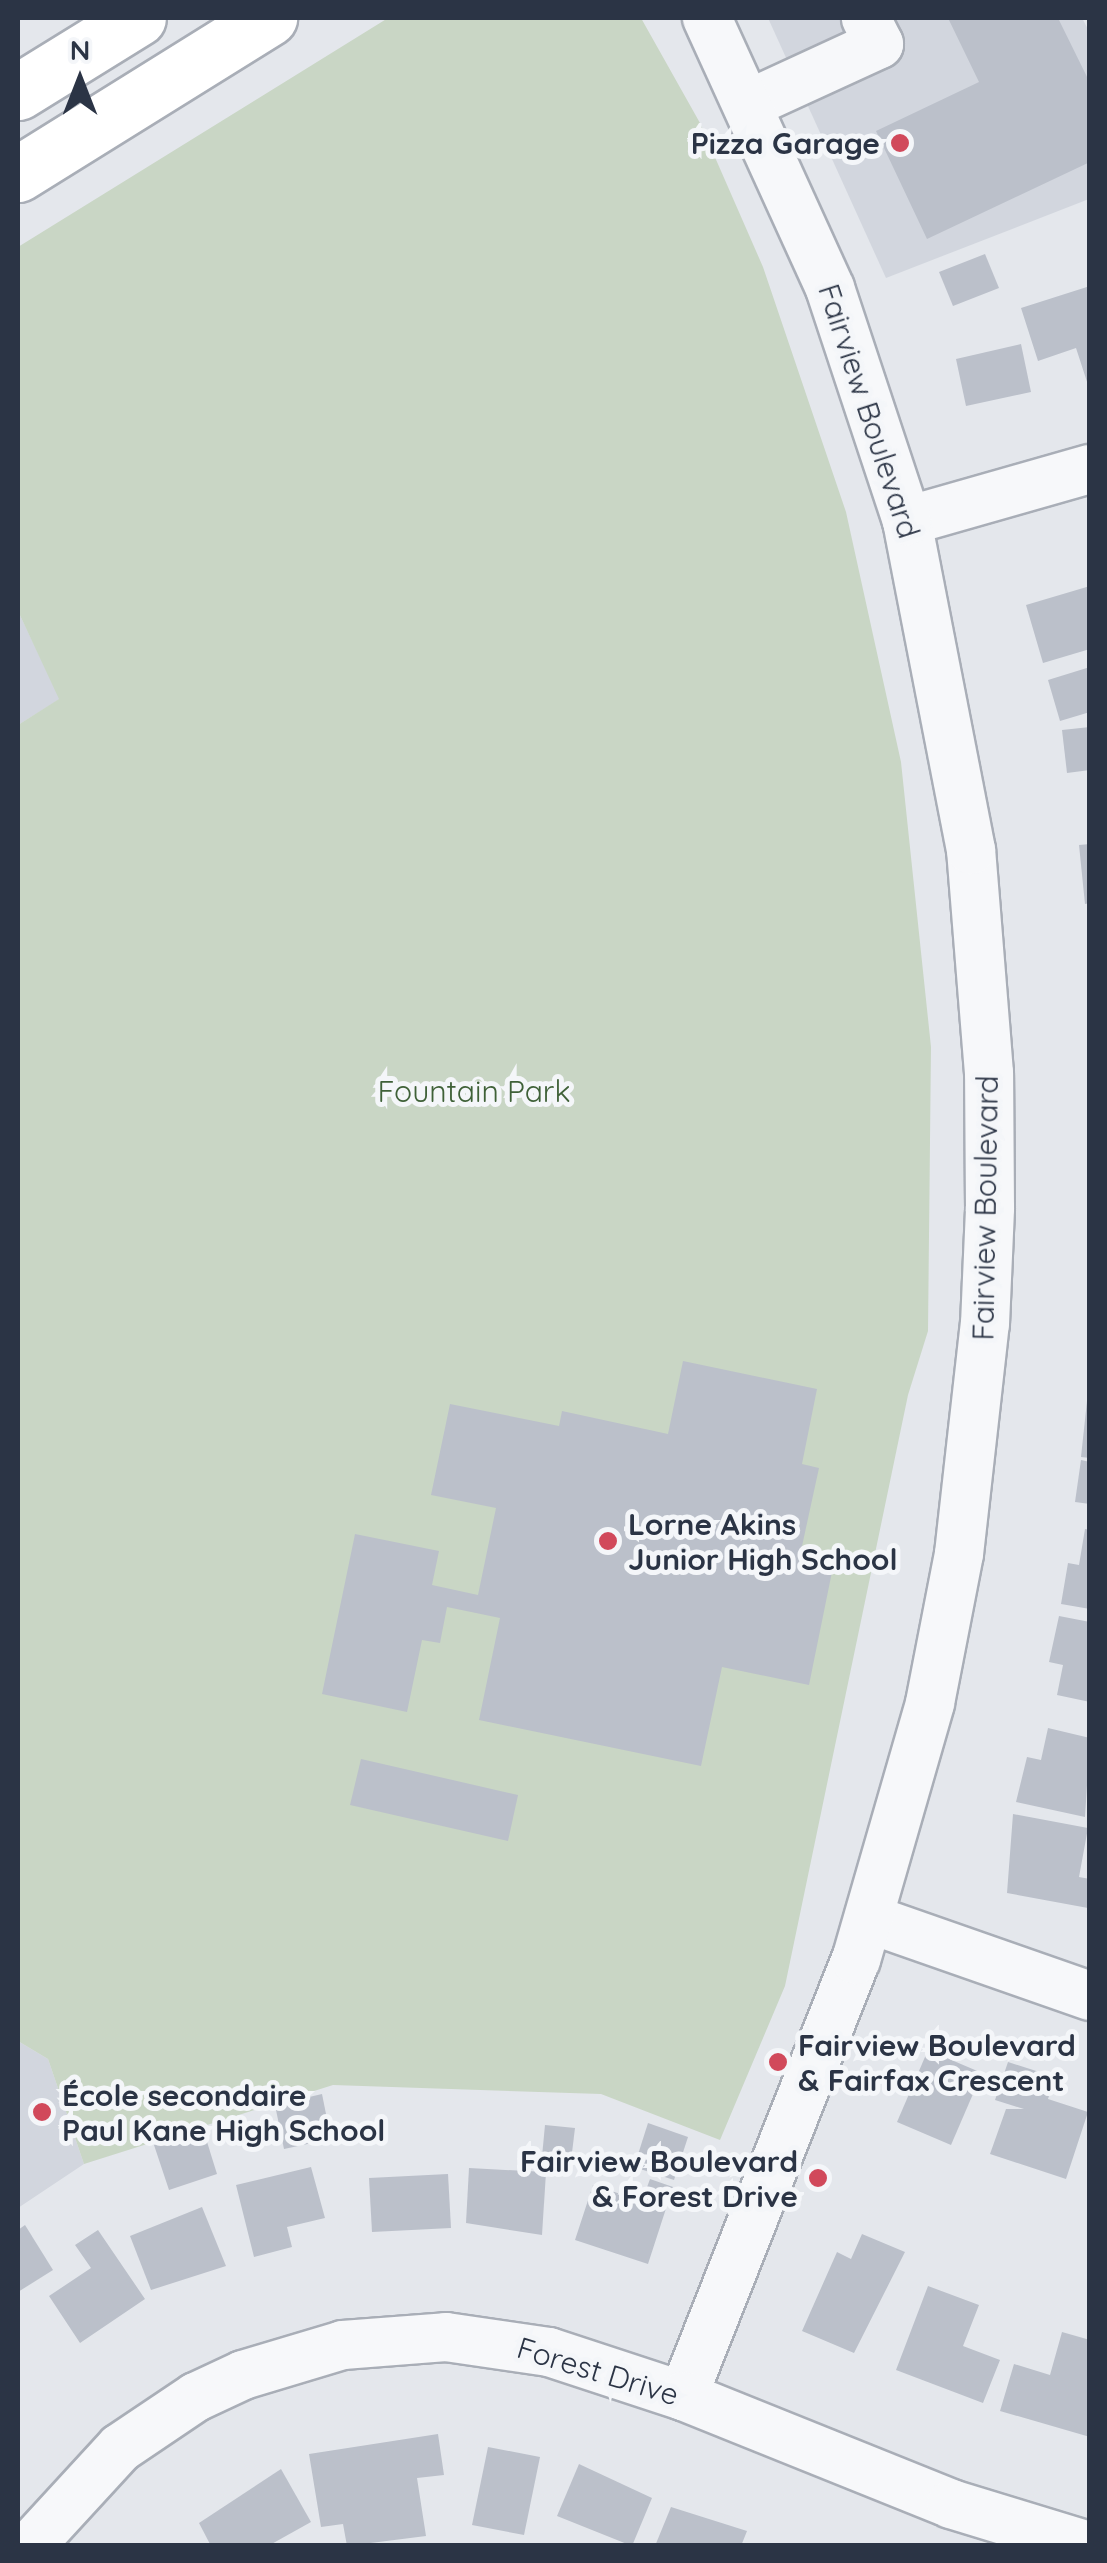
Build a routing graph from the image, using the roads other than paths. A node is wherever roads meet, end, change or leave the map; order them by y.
1 (138, 18) edge
2 (269, 18) edge
3 (708, 18) edge
4 (866, 18) edge
5 (18, 92) edge
6 (751, 103) junction
7 (18, 174) edge
8 (1090, 469) edge
9 (907, 521) junction
10 (870, 1918) junction
11 (1090, 1996) edge
12 (683, 2396) junction
13 (30, 2546) edge
14 (1088, 2546) edge

1 - 5 main road
2 - 7 main road
3 - 6 street, Fairview Boulevard
4 - 6 street
6 - 9 street, Fairview Boulevard
8 - 9 street
9 - 10 street, Fairview Boulevard
10 - 11 street
10 - 12 street, Fairview Boulevard
12 - 13 street, Forest Drive
12 - 14 street, Forest Drive

